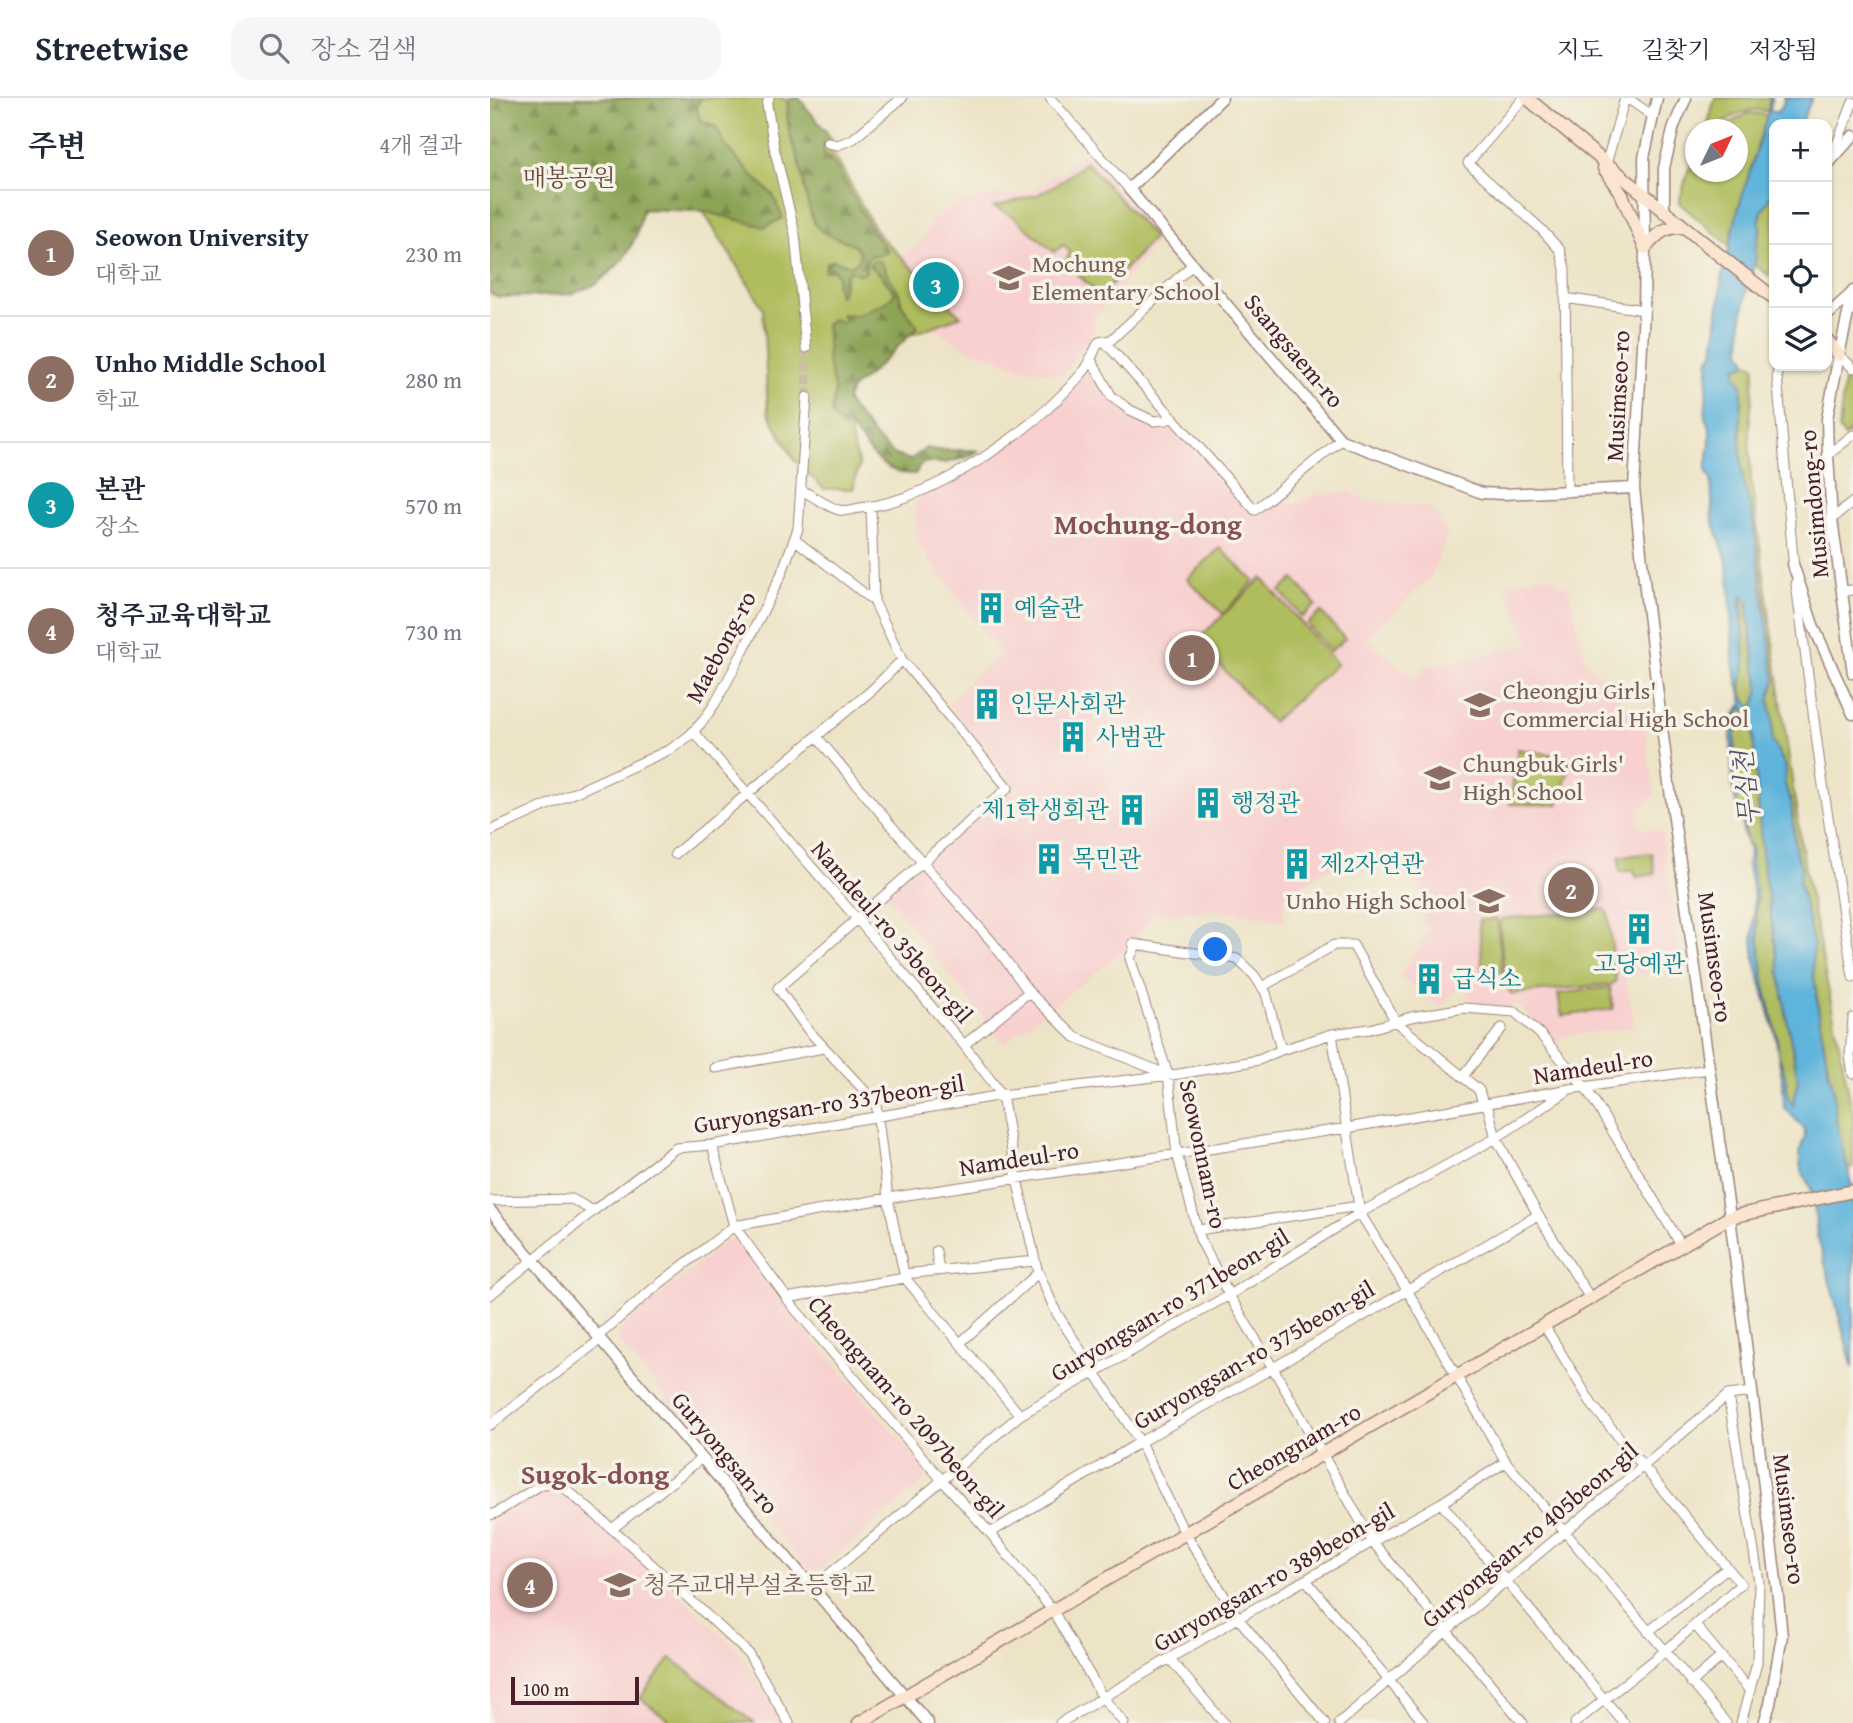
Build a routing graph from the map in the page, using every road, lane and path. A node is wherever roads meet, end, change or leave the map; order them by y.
1 (769, 98) edge
2 (902, 98) edge
3 (1051, 98) edge
4 (1222, 98) edge
5 (1525, 98) edge
6 (1626, 98) edge
7 (1657, 98) edge
8 (1686, 98) edge
9 (1853, 102) edge
10 (1653, 116) junction
11 (1853, 136) edge
12 (828, 144) dead end
13 (1590, 150) junction
14 (1832, 157) edge
15 (1832, 162) edge
16 (1606, 164) junction
17 (1129, 189) junction
18 (1643, 193) junction
19 (1666, 214) junction
20 (1683, 227) junction
21 (1645, 248) junction
22 (1193, 264) junction
23 (1853, 292) edge
24 (1769, 294) edge
25 (1565, 298) junction
26 (1644, 310) junction
27 (1832, 310) edge
28 (1104, 341) junction
29 (1832, 346) edge
30 (806, 348) tunnel mouth
31 (1839, 355) junction
32 (1090, 358) junction
33 (1853, 368) edge
34 (1778, 371) edge
35 (807, 397) tunnel mouth
36 (1173, 417) junction
37 (1853, 435) edge
38 (1341, 440) junction
39 (1828, 455) junction
40 (1634, 488) junction
41 (802, 490) junction
42 (1567, 492) junction
43 (1853, 502) edge
44 (871, 507) junction
45 (1832, 519) junction
46 (794, 539) junction
47 (1793, 564) junction
48 (1847, 590) edge
49 (874, 601) junction
50 (1852, 658) edge
51 (902, 660) junction
52 (1853, 673) edge
53 (1853, 714) edge
54 (693, 731) junction
55 (816, 737) junction
56 (748, 795) junction
57 (490, 831) edge
58 (675, 854) dead end
59 (922, 862) junction
60 (858, 920) junction
61 (1853, 977) edge
62 (1262, 987) junction
63 (1029, 992) junction
64 (1853, 1018) edge
65 (1396, 1021) junction
66 (1502, 1028) dead end
67 (1332, 1034) junction
68 (964, 1045) junction
69 (824, 1048) junction
70 (1281, 1050) junction
71 (715, 1068) dead end
72 (1709, 1069) junction
73 (1853, 1074) edge
74 (1168, 1075) junction
75 (1463, 1076) junction
76 (1585, 1087) junction
77 (1570, 1089) junction
78 (1002, 1095) junction
79 (1485, 1104) junction
80 (878, 1118) junction
81 (1348, 1128) junction
82 (1496, 1138) junction
83 (712, 1145) junction
84 (1177, 1154) junction
85 (1017, 1180) junction
86 (1853, 1191) edge
87 (888, 1198) junction
88 (490, 1201) edge
89 (490, 1210) edge
90 (1359, 1210) junction
91 (593, 1212) junction
92 (1538, 1215) junction
93 (1730, 1217) junction
94 (734, 1226) junction
95 (1198, 1230) junction
96 (1681, 1245) junction
97 (936, 1251) dead end
98 (534, 1260) junction
99 (1035, 1261) junction
100 (939, 1271) junction
101 (1038, 1273) junction
102 (904, 1276) junction
103 (1407, 1290) junction
104 (490, 1295) edge
105 (1229, 1295) junction
106 (786, 1298) junction
107 (1590, 1298) junction
108 (1544, 1325) junction
109 (599, 1338) junction
110 (960, 1343) junction
111 (1273, 1368) junction
112 (1096, 1371) junction
113 (1456, 1376) junction
114 (1752, 1392) junction
115 (1728, 1395) junction
116 (1020, 1415) junction
117 (490, 1426) edge
118 (1140, 1442) junction
119 (1321, 1455) junction
120 (702, 1458) junction
121 (1506, 1462) junction
122 (1642, 1466) junction
123 (942, 1480) junction
124 (1441, 1503) junction
125 (490, 1515) edge
126 (612, 1529) junction
127 (1564, 1531) junction
128 (990, 1533) junction
129 (1186, 1533) junction
130 (1371, 1541) junction
131 (1727, 1568) junction
132 (1306, 1580) junction
133 (1507, 1581) junction
134 (1759, 1582) junction
135 (1741, 1584) junction
136 (813, 1588) junction
137 (1053, 1611) junction
138 (1238, 1618) junction
139 (1695, 1625) junction
140 (1446, 1631) junction
141 (1648, 1632) junction
142 (1664, 1652) junction
143 (1721, 1657) junction
144 (1170, 1659) junction
145 (1388, 1681) junction
146 (1691, 1683) junction
147 (1750, 1691) junction
148 (906, 1697) junction
149 (1103, 1698) junction
150 (1604, 1699) junction
151 (789, 1723) edge
152 (859, 1723) edge
153 (928, 1723) edge
154 (1060, 1723) edge
155 (1125, 1723) edge
156 (1224, 1723) edge
157 (1325, 1723) edge
158 (1339, 1723) edge
159 (1424, 1723) edge
160 (1523, 1723) edge
161 (1575, 1723) edge
162 (1624, 1723) edge
163 (1726, 1723) edge
164 (1741, 1723) edge
165 (1764, 1723) edge

1 - 30 street
2 - 12 street
3 - 17 street, Ssangsaem-ro
4 - 17 street
5 - 13 main road
5 - 25 street
6 - 10 street
6 - 16 street
7 - 10 street, Musimseo-ro
8 - 19 street
9 - 14 street
10 - 18 street, Musimseo-ro
11 - 15 street
13 - 16 main road
13 - 21 main road
16 - 18 main road
17 - 22 street, Ssangsaem-ro
18 - 19 main road
18 - 21 street, Musimseo-ro
19 - 20 main road
20 - 21 main road
20 - 24 main road
21 - 26 street, Musimseo-ro
22 - 28 street
22 - 38 street, Ssangsaem-ro
23 - 27 street
23 - 31 street, Musimdong-ro
25 - 26 street
25 - 42 street
26 - 40 street, Musimseo-ro
28 - 32 street
28 - 36 street
29 - 31 main road
31 - 33 street
31 - 39 street, Musimdong-ro
32 - 36 street
32 - 44 street
34 - 47 street
35 - 41 street, Maebong-ro
36 - 38 street, Ssangsaem-ro
37 - 39 street
38 - 42 street, Ssangsaem-ro
39 - 45 street, Musimdong-ro
40 - 42 street, Ssangsaem-ro
40 - 72 street, Musimseo-ro
41 - 44 street
41 - 46 street, Maebong-ro
43 - 45 street
44 - 49 street
45 - 48 street, Musimdong-ro
46 - 49 street
46 - 54 street, Maebong-ro
47 - 53 street
47 - 61 street
48 - 50 street, Musimdong-ro
49 - 51 street
50 - 52 street, Musimdong-ro
51 - 55 street
51 - 59 street
54 - 56 street, Namdeul-ro 35beon-gil
54 - 57 street, Maebong-ro
55 - 56 street
55 - 59 street, Seowonnam-ro
56 - 58 street
56 - 60 street, Namdeul-ro 35beon-gil
59 - 60 street
59 - 63 street, Seowonnam-ro
60 - 68 street, Namdeul-ro 35beon-gil
60 - 69 street
62 - 65 street
62 - 70 street
62 - 74 street
63 - 68 street
63 - 74 street, Seowonnam-ro
64 - 73 street
65 - 67 street, Guryongsan-ro 337beon-gil
65 - 75 street
65 - 76 street, Guryongsan-ro 337beon-gil
66 - 75 street
67 - 70 street, Guryongsan-ro 337beon-gil
67 - 81 street
68 - 78 street, Namdeul-ro 35beon-gil
69 - 71 street
69 - 80 street
70 - 74 street, Guryongsan-ro 337beon-gil
72 - 76 street, Namdeul-ro
72 - 93 street, Musimseo-ro
74 - 78 street, Guryongsan-ro 337beon-gil
74 - 84 street, Seowonnam-ro
75 - 79 street
76 - 77 street, Namdeul-ro
76 - 96 street, Guryongsan-ro 337beon-gil
77 - 79 street, Namdeul-ro
77 - 82 street, Guryongsan-ro 371beon-gil
78 - 80 street, Guryongsan-ro 337beon-gil
78 - 85 street, Namdeul-ro 35beon-gil
79 - 81 street, Namdeul-ro
79 - 82 street
80 - 83 street, Guryongsan-ro 337beon-gil
80 - 87 street
81 - 84 street, Namdeul-ro
81 - 90 street
82 - 90 street, Guryongsan-ro 371beon-gil
82 - 92 street
83 - 91 street, Guryongsan-ro 337beon-gil
83 - 94 street
84 - 85 street, Namdeul-ro
84 - 95 street, Seowonnam-ro
85 - 87 street, Namdeul-ro
85 - 99 street, Namdeul-ro 35beon-gil
86 - 93 main road, Cheongnam-ro
87 - 94 street, Namdeul-ro
87 - 102 street
88 - 91 street
89 - 98 street, Guryongsan-ro
90 - 95 street
90 - 103 street
90 - 105 street, Guryongsan-ro 371beon-gil
91 - 98 street, Guryongsan-ro 337beon-gil
92 - 103 street, Guryongsan-ro 375beon-gil
92 - 107 street
93 - 96 main road, Cheongnam-ro
93 - 114 street, Musimseo-ro
94 - 106 street, Cheongnam-ro 2097beon-gil
94 - 109 street, Namdeul-ro
95 - 105 street, Seowonnam-ro
96 - 107 main road, Cheongnam-ro
97 - 100 street
98 - 104 street, Guryongsan-ro 337beon-gil
98 - 109 street, Guryongsan-ro
99 - 100 street
99 - 101 street, Namdeul-ro 35beon-gil
100 - 102 street
101 - 110 street
101 - 112 street, Namdeul-ro 35beon-gil
102 - 106 street
102 - 110 street
103 - 111 street, Guryongsan-ro 375beon-gil
103 - 113 street
105 - 111 street, Seowonnam-ro
105 - 112 street, Guryongsan-ro 371beon-gil
106 - 123 street, Cheongnam-ro 2097beon-gil
107 - 108 main road, Cheongnam-ro
108 - 113 main road, Cheongnam-ro
108 - 122 street
109 - 117 street, Namdeul-ro
109 - 120 street, Guryongsan-ro
110 - 116 street
111 - 118 street, Guryongsan-ro 375beon-gil
111 - 119 street, Seowonnam-ro
112 - 116 street, Guryongsan-ro 371beon-gil
112 - 118 street, Namdeul-ro 35beon-gil
113 - 119 main road, Cheongnam-ro
113 - 121 street
114 - 115 street
114 - 165 street, Musimseo-ro
115 - 122 street, Guryongsan-ro 405beon-gil
115 - 134 street
116 - 123 street, Guryongsan-ro 371beon-gil
118 - 128 street, Guryongsan-ro 375beon-gil
118 - 129 street, Namdeul-ro 35beon-gil
119 - 129 main road, Cheongnam-ro
119 - 130 street, Seowonnam-ro
120 - 126 street
120 - 136 street, Guryongsan-ro
121 - 124 street, Guryongsan-ro 389beon-gil
121 - 127 street
122 - 127 street, Guryongsan-ro 405beon-gil
122 - 131 street
123 - 128 street, Cheongnam-ro 2097beon-gil
123 - 136 street, Guryongsan-ro 371beon-gil
124 - 130 street, Guryongsan-ro 389beon-gil
124 - 133 street
125 - 126 street
126 - 151 street
127 - 133 street, Guryongsan-ro 405beon-gil
127 - 141 street
128 - 137 street, Cheongnam-ro 2097beon-gil
129 - 137 main road, Cheongnam-ro
129 - 138 street, Namdeul-ro 35beon-gil
130 - 132 street, Guryongsan-ro 389beon-gil
130 - 140 street, Seowonnam-ro
131 - 135 street
131 - 141 street
132 - 138 street, Guryongsan-ro 389beon-gil
132 - 145 street
133 - 140 street, Guryongsan-ro 405beon-gil
133 - 150 street
134 - 135 street
134 - 147 street
135 - 139 street
136 - 148 street, Guryongsan-ro
137 - 148 main road, Cheongnam-ro
137 - 149 street, Cheongnam-ro 2097beon-gil
138 - 144 street, Guryongsan-ro 389beon-gil
138 - 157 street, Namdeul-ro 35beon-gil
139 - 142 street
139 - 143 street
140 - 145 street, Guryongsan-ro 405beon-gil
140 - 160 street, Seowonnam-ro
141 - 142 street
142 - 146 street
142 - 150 street
143 - 146 street
143 - 147 street
144 - 149 street, Guryongsan-ro 389beon-gil
144 - 156 street
145 - 158 street, Guryongsan-ro 405beon-gil
145 - 159 street
146 - 163 street
147 - 164 street
148 - 152 main road, Cheongnam-ro
148 - 153 street, Guryongsan-ro
149 - 154 street, Guryongsan-ro 389beon-gil
149 - 155 street, Cheongnam-ro 2097beon-gil
150 - 161 street
150 - 162 street

